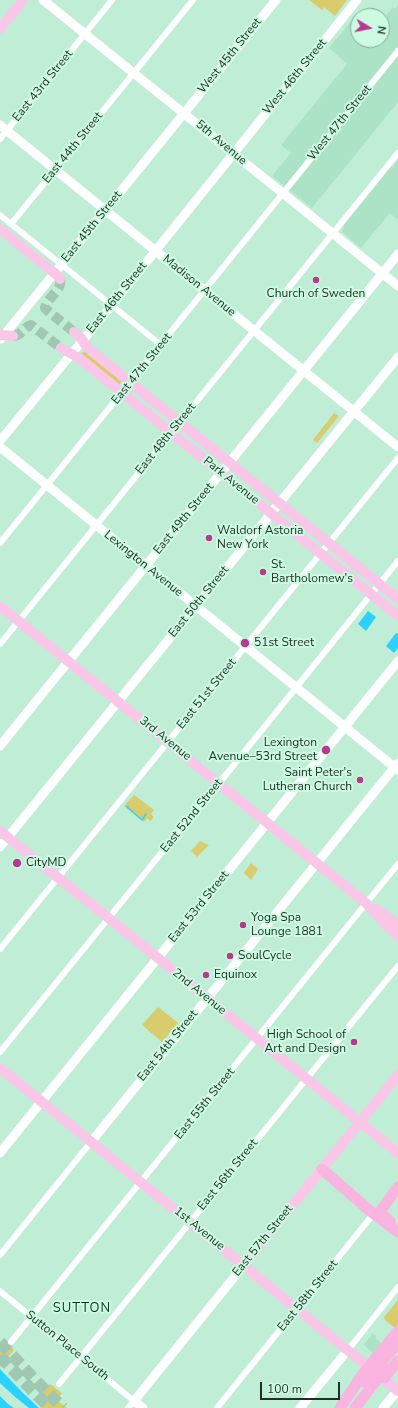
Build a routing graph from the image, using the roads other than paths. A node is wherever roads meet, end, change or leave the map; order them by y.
1 (23, 0) edge
2 (43, 0) edge
3 (112, 0) edge
4 (193, 0) edge
5 (276, 0) edge
6 (357, 0) edge
7 (0, 29) edge
8 (85, 33) junction
9 (398, 52) edge
10 (134, 73) junction
11 (184, 113) junction
12 (3, 128) edge
13 (0, 139) edge
14 (398, 153) edge
15 (234, 154) junction
16 (55, 170) junction
17 (283, 194) junction
18 (106, 211) junction
19 (0, 215) edge
20 (11, 224) junction
21 (0, 229) edge
22 (332, 234) junction
23 (155, 251) junction
24 (398, 254) edge
25 (61, 264) junction
26 (382, 274) junction
27 (60, 279) dead end
28 (398, 286) edge
29 (205, 290) junction
30 (112, 305) junction
31 (254, 330) junction
32 (74, 332) tunnel mouth
33 (0, 335) edge
34 (13, 336) tunnel mouth
35 (0, 340) edge
36 (82, 340) junction
37 (160, 345) junction
38 (61, 348) tunnel mouth
39 (71, 354) junction
40 (398, 357) edge
41 (304, 371) junction
42 (131, 382) junction
43 (122, 393) junction
44 (353, 411) junction
45 (181, 423) junction
46 (172, 433) junction
47 (0, 442) edge
48 (0, 447) edge
49 (398, 447) edge
50 (398, 458) edge
51 (230, 463) junction
52 (222, 473) junction
53 (46, 485) junction
54 (279, 503) junction
55 (271, 513) junction
56 (97, 526) junction
57 (0, 543) edge
58 (330, 543) junction
59 (321, 554) junction
60 (398, 561) edge
61 (146, 566) junction
62 (380, 584) junction
63 (371, 594) junction
64 (398, 599) edge
65 (0, 606) edge
66 (196, 606) junction
67 (398, 616) edge
68 (19, 621) junction
69 (0, 644) edge
70 (246, 646) junction
71 (69, 661) junction
72 (398, 661) edge
73 (296, 687) junction
74 (118, 702) junction
75 (345, 727) junction
76 (168, 742) junction
77 (0, 746) edge
78 (397, 767) edge
79 (219, 783) junction
80 (267, 822) junction
81 (4, 834) edge
82 (0, 847) edge
83 (317, 863) junction
84 (398, 864) edge
85 (58, 878) junction
86 (366, 903) junction
87 (109, 918) junction
88 (398, 925) edge
89 (398, 936) edge
90 (0, 948) edge
91 (158, 958) junction
92 (398, 966) edge
93 (206, 998) junction
94 (258, 1038) junction
95 (0, 1052) edge
96 (0, 1068) edge
97 (398, 1075) edge
98 (307, 1078) junction
99 (41, 1102) junction
100 (360, 1121) junction
101 (91, 1142) junction
102 (398, 1152) edge
103 (0, 1153) edge
104 (322, 1169) junction
105 (141, 1183) junction
106 (398, 1183) edge
107 (398, 1187) edge
108 (374, 1214) junction
109 (190, 1222) junction
110 (398, 1231) edge
111 (0, 1255) edge
112 (244, 1265) junction
113 (398, 1287) edge
114 (0, 1291) edge
115 (297, 1309) junction
116 (31, 1317) junction
117 (398, 1331) edge
118 (11, 1342) dead end
119 (398, 1343) edge
120 (348, 1350) junction
121 (398, 1354) edge
122 (81, 1358) junction
123 (392, 1364) edge
124 (59, 1384) dead end
125 (398, 1390) edge
126 (131, 1404) edge
127 (143, 1408) edge
128 (217, 1408) edge
129 (300, 1408) edge
130 (341, 1408) edge
131 (355, 1408) edge
132 (359, 1408) edge
133 (383, 1408) edge

1 - 7 main road
2 - 8 main road, 5th Avenue
3 - 8 street, East 43rd Street
4 - 10 street, East 44th Street
5 - 11 main road, West 45th Street
6 - 15 main road, West 46th Street
8 - 10 main road, 5th Avenue
8 - 12 street, East 43rd Street
9 - 17 street, West 47th Street
10 - 11 main road, 5th Avenue
10 - 16 street, East 44th Street
11 - 15 main road, 5th Avenue
11 - 18 main road, East 45th Street
12 - 13 street, East 43rd Street
12 - 16 main road, Madison Avenue
14 - 22 street, East 48th Street
15 - 17 main road, 5th Avenue
15 - 23 main road, East 46th Street
16 - 18 main road, Madison Avenue
16 - 20 street, East 44th Street
17 - 22 main road, 5th Avenue
17 - 29 street, East 47th Street
18 - 23 main road, Madison Avenue
18 - 25 main road, East 45th Street
19 - 20 street
20 - 25 street
21 - 27 main road
22 - 26 main road, 5th Avenue
22 - 31 street, East 48th Street
23 - 29 main road, Madison Avenue
23 - 30 main road, East 46th Street
24 - 26 main road, East 49th Street
25 - 30 street
25 - 35 main road, East 45th Street
26 - 28 main road, 5th Avenue
26 - 41 main road, East 49th Street
29 - 31 main road, Madison Avenue
29 - 37 street, East 47th Street
30 - 36 main road, East 46th Street
30 - 37 street
31 - 41 main road, Madison Avenue
31 - 45 street, East 48th Street
32 - 36 main road, Park Avenue
33 - 34 main road
36 - 39 main road, East 46th Street
36 - 42 main road, Park Avenue
37 - 42 street, East 47th Street
38 - 39 main road, Park Avenue
39 - 43 main road, Park Avenue
39 - 47 main road, East 46th Street
40 - 44 main road, East 50th Street
41 - 44 main road, Madison Avenue
41 - 51 main road, East 49th Street
42 - 43 street, East 47th Street
42 - 45 main road, Park Avenue
43 - 46 main road, Park Avenue
43 - 53 street, East 47th Street
44 - 49 main road, Madison Avenue
44 - 54 main road, East 50th Street
45 - 46 street, East 48th Street
45 - 51 main road, Park Avenue
46 - 52 main road, Park Avenue
46 - 56 street, East 48th Street
48 - 53 main road, Lexington Avenue
50 - 58 street, East 51st Street
51 - 52 main road, East 49th Street
51 - 54 main road, Park Avenue
52 - 55 main road, Park Avenue
52 - 61 main road, East 49th Street
53 - 56 main road, Lexington Avenue
53 - 57 street, East 47th Street
54 - 55 main road, East 50th Street
54 - 58 main road, Park Avenue
55 - 59 main road, Park Avenue
55 - 66 main road, East 50th Street
56 - 61 main road, Lexington Avenue
56 - 68 street, East 48th Street
58 - 59 street, East 51st Street
58 - 62 main road, Park Avenue
59 - 63 main road, Park Avenue
59 - 70 street, East 51st Street
60 - 62 street, East 52nd Street
61 - 66 main road, Lexington Avenue
61 - 71 main road, East 49th Street
62 - 63 street, East 52nd Street
62 - 64 main road, Park Avenue
63 - 67 main road, Park Avenue
63 - 73 street, East 52nd Street
65 - 68 main road, 3rd Avenue
66 - 70 main road, Lexington Avenue
66 - 74 main road, East 50th Street
68 - 69 street, East 48th Street
68 - 71 main road, 3rd Avenue
70 - 73 main road, Lexington Avenue
70 - 76 street, East 51st Street
71 - 74 main road, 3rd Avenue
71 - 77 main road, East 49th Street
72 - 75 main road, East 53rd Street
73 - 75 main road, Lexington Avenue
73 - 79 street, East 52nd Street
74 - 76 main road, 3rd Avenue
74 - 81 main road, East 50th Street
75 - 78 main road, Lexington Avenue
75 - 80 main road, East 53rd Street
76 - 79 main road, 3rd Avenue
76 - 85 street, East 51st Street
78 - 83 main road, East 54th Street
79 - 80 main road, 3rd Avenue
79 - 87 street, East 52nd Street
80 - 83 main road, 3rd Avenue
80 - 91 main road, East 53rd Street
81 - 82 main road, East 50th Street
81 - 85 main road, 2nd Avenue
83 - 86 main road, 3rd Avenue
83 - 93 main road, East 54th Street
84 - 86 street, East 55th Street
85 - 87 main road, 2nd Avenue
85 - 90 street, East 51st Street
86 - 88 main road, 3rd Avenue
86 - 89 main road, 3rd Avenue
86 - 94 street, East 55th Street
87 - 91 main road, 2nd Avenue
87 - 95 street, East 52nd Street
91 - 93 main road, 2nd Avenue
91 - 99 main road, East 53rd Street
92 - 98 street, East 56th Street
93 - 94 main road, 2nd Avenue
93 - 101 main road, East 54th Street
94 - 98 main road, 2nd Avenue
94 - 105 street, East 55th Street
96 - 99 main road, 1st Avenue
97 - 100 main road, East 57th Street
98 - 100 main road, 2nd Avenue
98 - 109 street, East 56th Street
99 - 101 main road, 1st Avenue
99 - 103 main road, East 53rd Street
100 - 102 main road, 2nd Avenue
100 - 104 main road, East 57th Street
101 - 105 main road, 1st Avenue
101 - 111 street, East 54th Street
104 - 108 highway
104 - 112 main road, East 57th Street
105 - 109 main road, 1st Avenue
105 - 116 street, East 55th Street
106 - 108 street, East 58th Street
107 - 110 highway
108 - 110 highway
108 - 115 street, East 58th Street
109 - 112 main road, 1st Avenue
109 - 122 street, East 56th Street
112 - 115 main road, 1st Avenue
112 - 126 main road, East 57th Street
113 - 120 street
114 - 116 street, Sutton Place South
115 - 120 main road, 1st Avenue
115 - 128 street, East 58th Street
116 - 118 street, East 55th Street
116 - 122 street, Sutton Place South
117 - 130 highway
119 - 123 highway
120 - 125 main road, 1st Avenue
120 - 129 main road
121 - 123 highway
122 - 124 street, East 56th Street
122 - 126 street, Sutton Place South
123 - 130 highway
123 - 131 highway
123 - 132 highway
125 - 133 main road
126 - 127 main road

